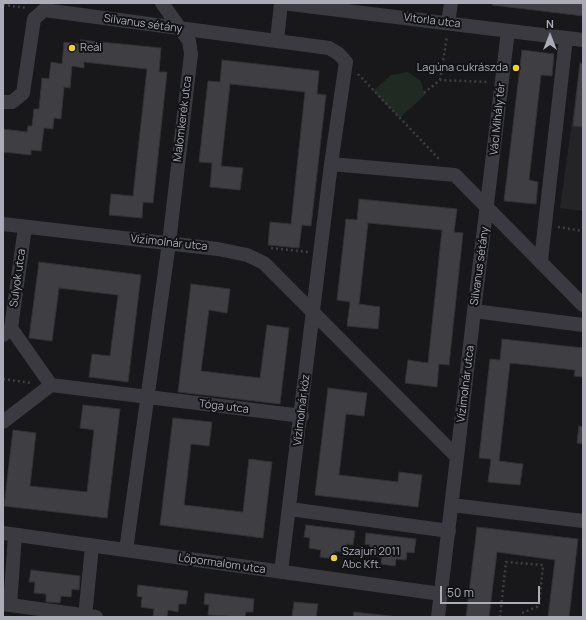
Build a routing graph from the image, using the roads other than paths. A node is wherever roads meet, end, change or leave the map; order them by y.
1 (162, 3) edge
2 (281, 3) edge
3 (451, 3) edge
4 (448, 24) junction
5 (182, 29) junction
6 (508, 31) junction
7 (566, 38) junction
8 (277, 40) junction
9 (583, 40) edge
10 (3, 102) edge
11 (331, 164) junction
12 (488, 208) junction
13 (3, 224) edge
14 (24, 227) junction
15 (168, 243) junction
16 (541, 260) junction
17 (583, 305) edge
18 (474, 311) junction
19 (313, 312) junction
20 (583, 325) edge
21 (7, 332) edge
22 (51, 385) junction
23 (146, 397) junction
24 (302, 416) junction
25 (3, 422) edge
26 (458, 457) junction
27 (452, 505) junction
28 (290, 509) junction
29 (583, 521) edge
30 (449, 531) junction
31 (9, 534) edge
32 (92, 546) junction
33 (126, 550) junction
34 (281, 572) junction
35 (441, 594) junction
36 (7, 605) edge
37 (89, 617) edge
38 (438, 617) edge

1 - 5 street, Malomkerék utca
2 - 4 street, Vitorla utca
2 - 8 street
3 - 4 street
4 - 6 street, Vitorla utca
5 - 8 street, Silvanus sétány
5 - 10 street, Silvanus sétány
5 - 15 street, Malomkerék utca
6 - 7 street, Vitorla utca
6 - 12 street, Váci Mihály tér
7 - 9 street, Vitorla utca
7 - 16 street
8 - 11 street, Silvanus sétány
11 - 12 street, Silvanus sétány
11 - 19 street
12 - 16 street, Silvanus sétány
12 - 18 street, Silvanus sétány
13 - 14 street, Vízimolnár utca
14 - 15 street, Vízimolnár utca
14 - 21 street, Sulyok utca
15 - 19 street, Vízimolnár utca
15 - 23 street
16 - 17 street, Silvanus sétány
18 - 20 street, Silvanus sétány
18 - 26 street, Vízimolnár utca
19 - 24 street, Vízimolnár köz
19 - 26 street, Vízimolnár utca
21 - 22 street, Sulyok utca
22 - 23 street, Tóga utca
22 - 25 street
23 - 24 street, Tóga utca
23 - 33 street
24 - 28 street, Vízimolnár köz
26 - 27 street, Vízimolnár utca
27 - 29 street
27 - 30 street, Vízimolnár utca
28 - 30 street
28 - 34 street, Vízimolnár köz
30 - 35 street, Vízimolnár utca
31 - 32 street, Lőpormalom utca
31 - 36 street
32 - 33 street, Lőpormalom utca
32 - 37 street
33 - 34 street, Lőpormalom utca
34 - 35 street, Lőpormalom utca
35 - 38 street, Vízimolnár utca
36 - 37 street

